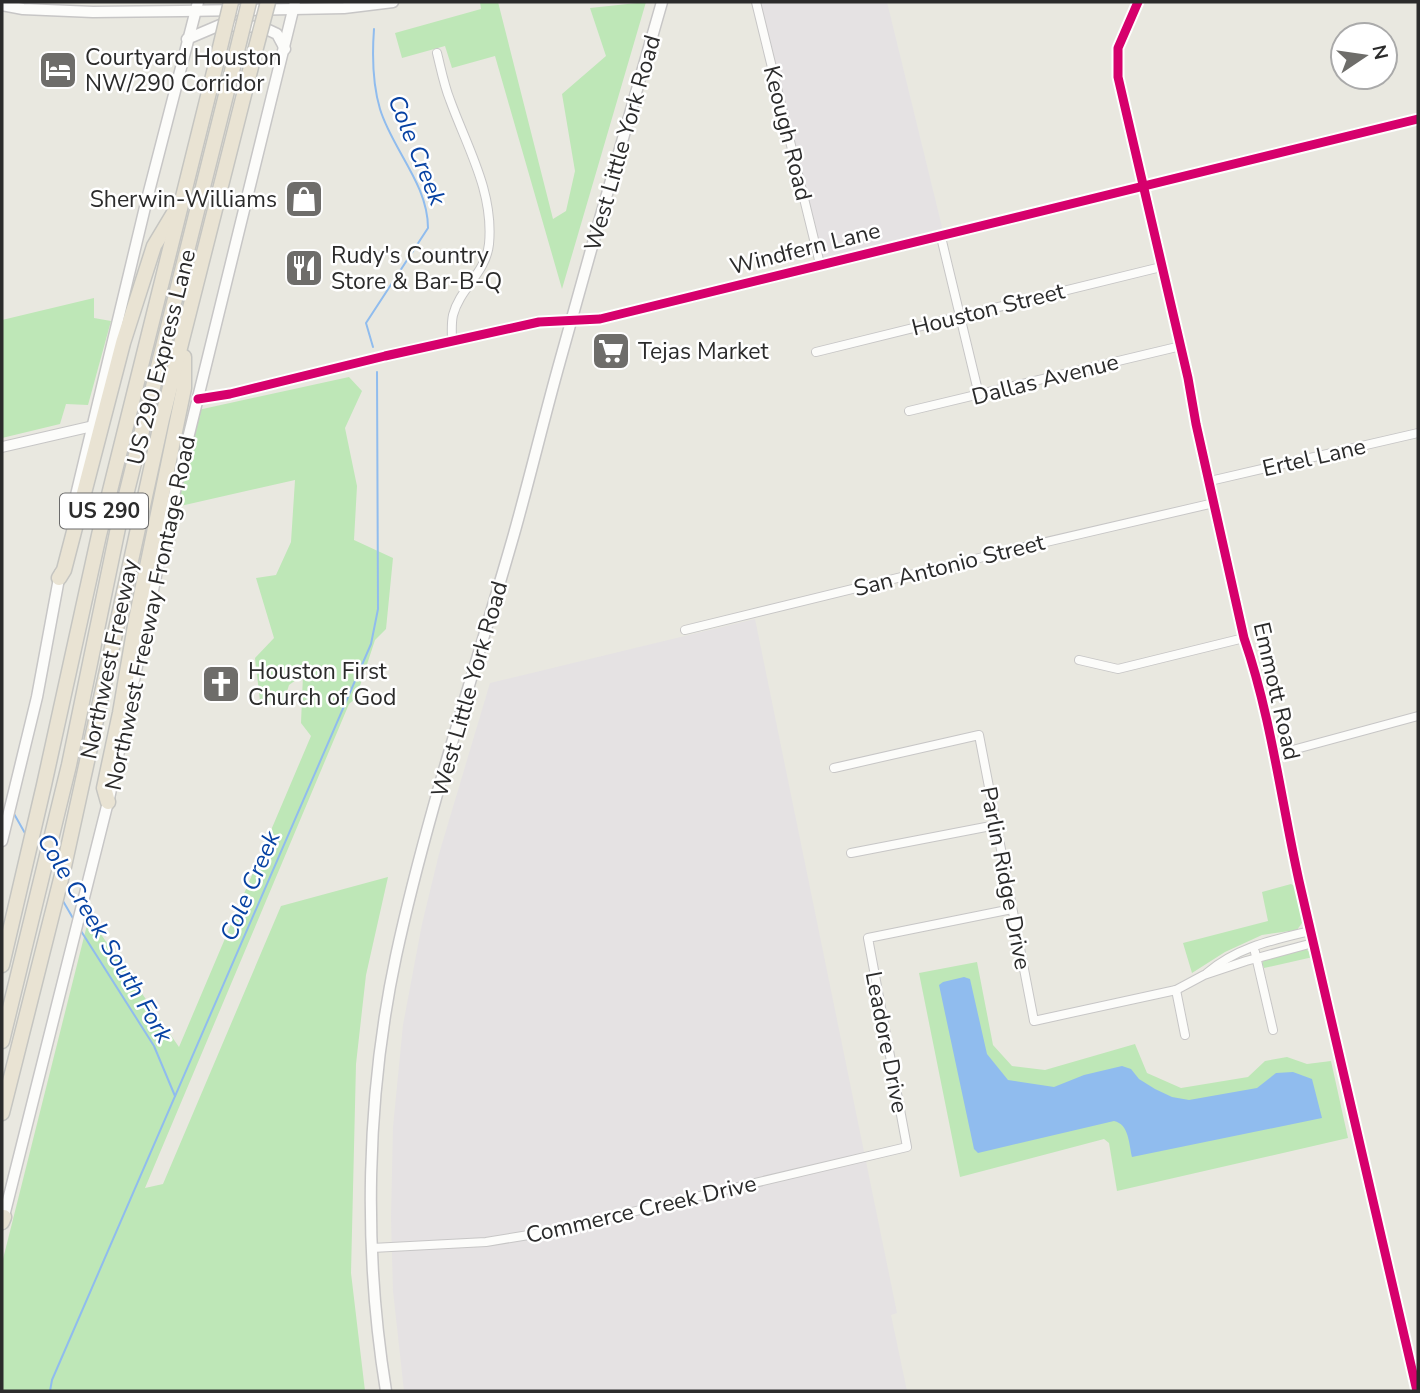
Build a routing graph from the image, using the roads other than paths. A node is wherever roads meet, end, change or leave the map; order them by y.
1 (231, 2) edge
2 (249, 2) edge
3 (268, 2) edge
4 (393, 2) edge
5 (662, 2) edge
6 (756, 2) edge
7 (1138, 2) edge
8 (2, 5) edge
9 (295, 5) edge
10 (197, 6) edge
11 (94, 7) edge
12 (187, 39) junction
13 (285, 49) junction
14 (437, 54) dead end
15 (1418, 119) edge
16 (1142, 187) junction
17 (183, 198) junction
18 (941, 237) junction
19 (820, 264) junction
20 (1161, 267) junction
21 (961, 315) junction
22 (572, 320) junction
23 (184, 334) junction
24 (452, 342) junction
25 (1181, 346) junction
26 (816, 352) dead end
27 (979, 395) junction
28 (198, 400) junction
29 (909, 411) dead end
30 (93, 426) junction
31 (1418, 433) edge
32 (2, 447) edge
33 (1210, 481) junction
34 (1214, 503) junction
35 (59, 578) junction
36 (685, 630) dead end
37 (1244, 638) junction
38 (1079, 660) dead end
39 (1418, 716) edge
40 (1274, 755) junction
41 (834, 768) dead end
42 (108, 802) junction
43 (996, 825) junction
44 (2, 841) edge
45 (851, 853) dead end
46 (1012, 909) junction
47 (1310, 932) junction
48 (1313, 943) junction
49 (1252, 946) junction
50 (1257, 957) junction
51 (2, 965) edge
52 (1204, 975) junction
53 (1176, 990) junction
54 (1273, 1030) dead end
55 (1185, 1035) dead end
56 (2, 1041) edge
57 (2, 1113) edge
58 (906, 1147) joint
59 (2, 1221) edge
60 (372, 1248) junction
61 (386, 1391) edge
62 (1418, 1391) edge

1 - 17 highway, Northwest Freeway / US 290, bridge
2 - 56 highway, US 290 Express Lane, bridge
3 - 23 highway, Northwest Freeway / US 290, bridge
4 - 9 main road
5 - 22 main road, West Little York Road
6 - 19 street, Keough Road
7 - 16 street, Emmott Road
8 - 11 main road
9 - 10 main road
9 - 13 main road, Northwest Freeway Frontage Road
10 - 11 main road
10 - 12 main road
12 - 13 main road
12 - 30 main road
13 - 28 main road, Northwest Freeway Frontage Road
14 - 24 street
15 - 16 street, Windfern Lane
16 - 18 street, Windfern Lane
16 - 20 street, Emmott Road
17 - 35 highway
17 - 51 highway, Northwest Freeway / US 290
18 - 19 street, Windfern Lane
18 - 21 street
19 - 22 street, Windfern Lane
20 - 21 street, Houston Street
20 - 25 street, Emmott Road
21 - 26 street, Houston Street
21 - 27 street
22 - 24 street, Windfern Lane
22 - 60 main road, West Little York Road
23 - 42 highway
23 - 57 highway, Northwest Freeway / US 290
24 - 28 street, Windfern Lane
25 - 27 street, Dallas Avenue
25 - 33 street, Emmott Road
27 - 29 street, Dallas Avenue
28 - 42 main road, Northwest Freeway Frontage Road
30 - 32 street
30 - 35 main road
31 - 33 street, Ertel Lane
33 - 34 street, Emmott Road
34 - 36 street, San Antonio Street
34 - 37 street, Emmott Road
35 - 44 main road
37 - 38 street
37 - 40 street, Emmott Road
39 - 40 street
40 - 47 street, Emmott Road
41 - 43 street, Parlin Ridge Drive
42 - 59 main road, Northwest Freeway Frontage Road
43 - 45 street
43 - 46 street, Parlin Ridge Drive
46 - 53 street, Parlin Ridge Drive
46 - 58 street, Leadore Drive
47 - 48 street, Emmott Road
47 - 49 street
48 - 50 street
48 - 62 street, Emmott Road
49 - 50 street
49 - 52 street
50 - 52 street
50 - 54 street
52 - 53 street
53 - 55 street
58 - 60 street, Commerce Creek Drive
60 - 61 main road, West Little York Road

